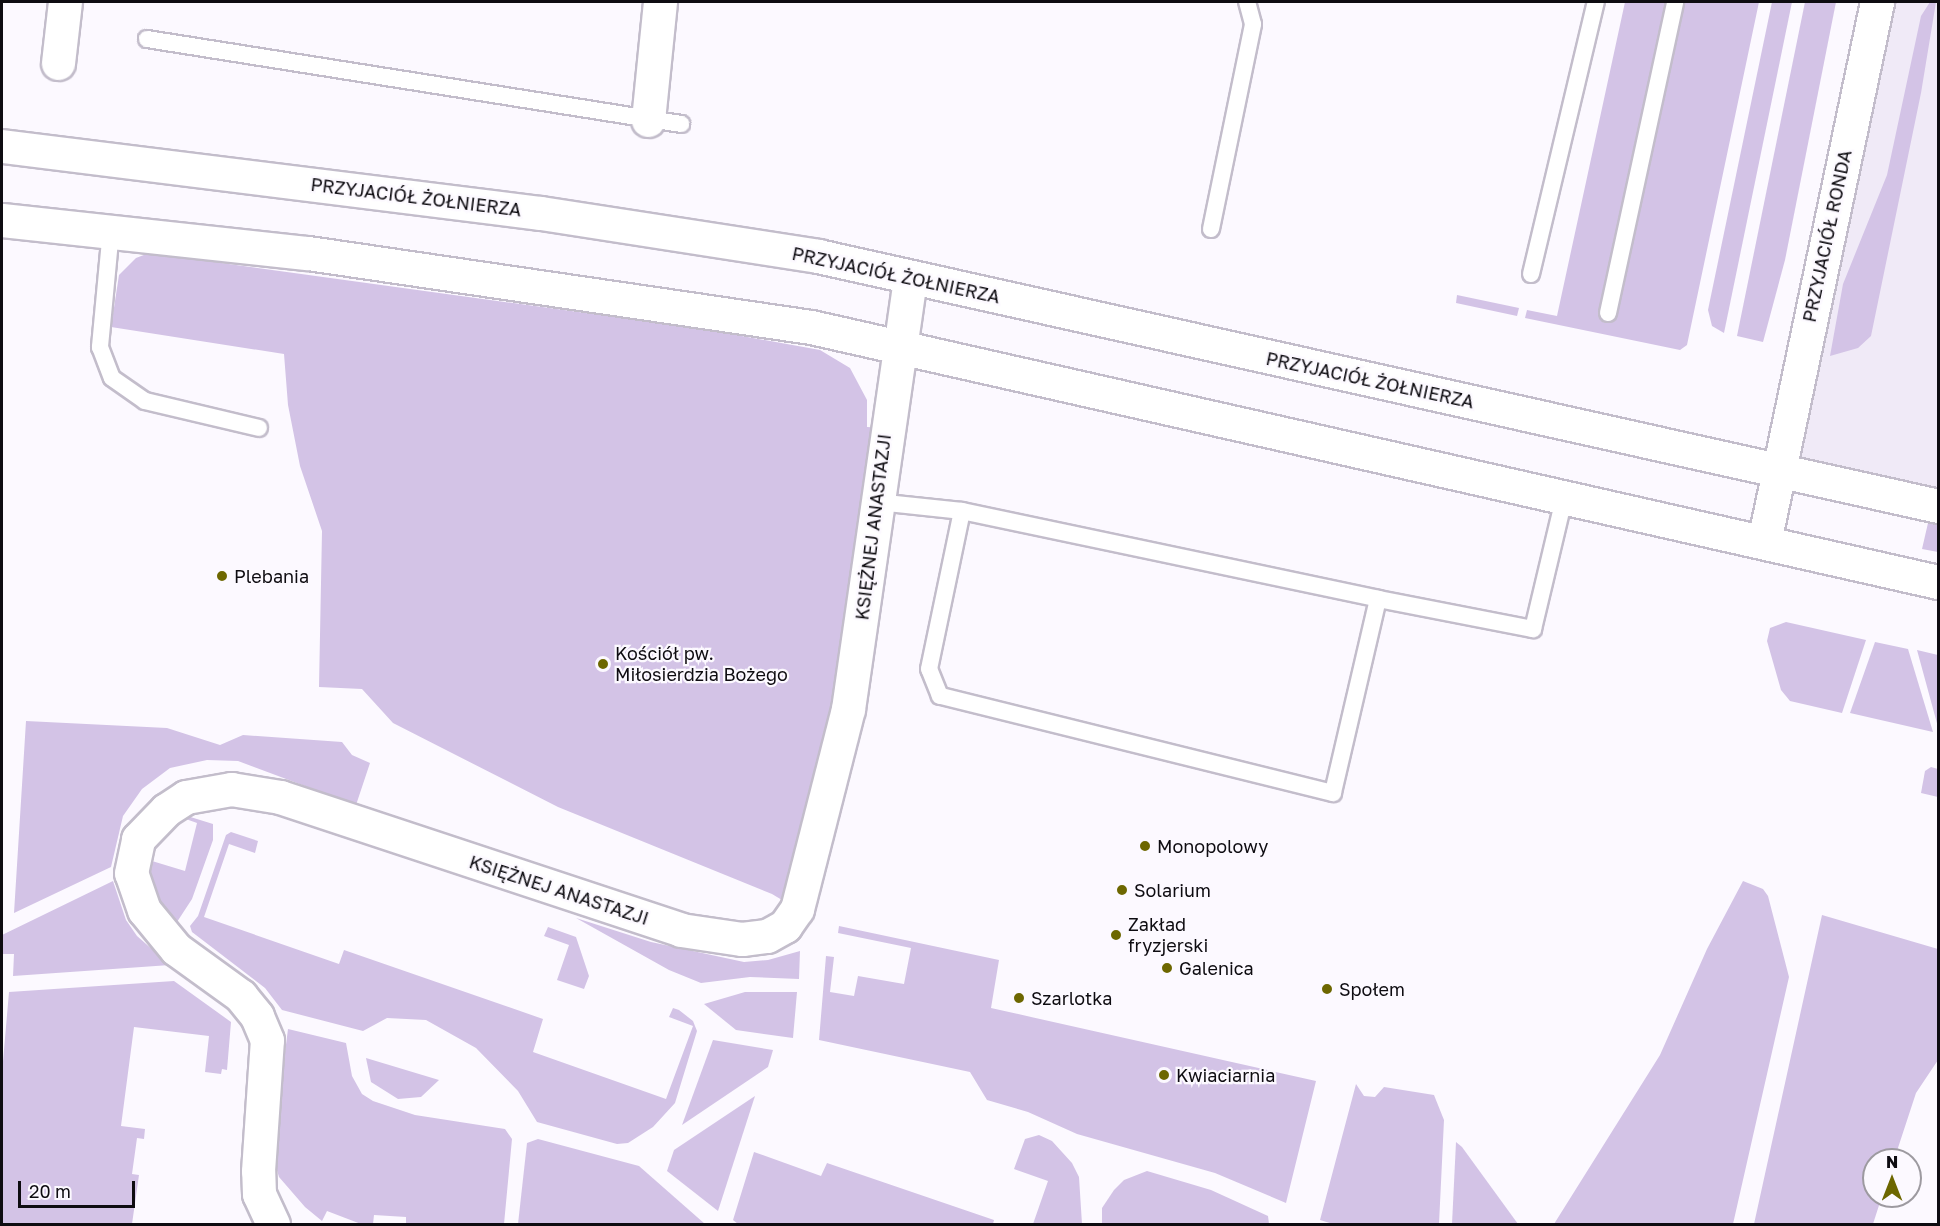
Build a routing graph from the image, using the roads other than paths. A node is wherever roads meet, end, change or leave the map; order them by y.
1 (65, 2) edge
2 (660, 2) edge
3 (1247, 2) edge
4 (1596, 2) edge
5 (1675, 2) edge
6 (1876, 2) edge
7 (147, 39) dead end
8 (58, 63) dead end
9 (648, 120) junction
10 (681, 124) dead end
11 (2, 146) edge
12 (2, 220) edge
13 (1211, 229) dead end
14 (111, 230) junction
15 (1531, 274) dead end
16 (910, 278) junction
17 (1608, 313) dead end
18 (899, 347) junction
19 (259, 428) dead end
20 (1778, 470) junction
21 (1565, 495) junction
22 (877, 502) junction
23 (1938, 506) edge
24 (962, 511) junction
25 (1764, 542) junction
26 (1938, 582) edge
27 (1378, 599) junction
28 (273, 1224) edge

1 - 8 street
2 - 9 street
3 - 13 lane
4 - 15 lane
5 - 17 lane
6 - 20 street, PRZYJACIÓŁ RONDA
7 - 9 lane
9 - 10 lane
11 - 16 street, PRZYJACIÓŁ ŻOŁNIERZA
12 - 14 street
14 - 18 street
14 - 19 lane
16 - 18 street, KSIĘŻNEJ ANASTAZJI
16 - 20 street, PRZYJACIÓŁ ŻOŁNIERZA
18 - 21 street
18 - 22 street, KSIĘŻNEJ ANASTAZJI
20 - 23 street, PRZYJACIÓŁ ŻOŁNIERZA
20 - 25 street
21 - 25 street
21 - 27 lane
22 - 24 lane
22 - 28 street, KSIĘŻNEJ ANASTAZJI
24 - 27 lane
24 - 27 lane
25 - 26 street

